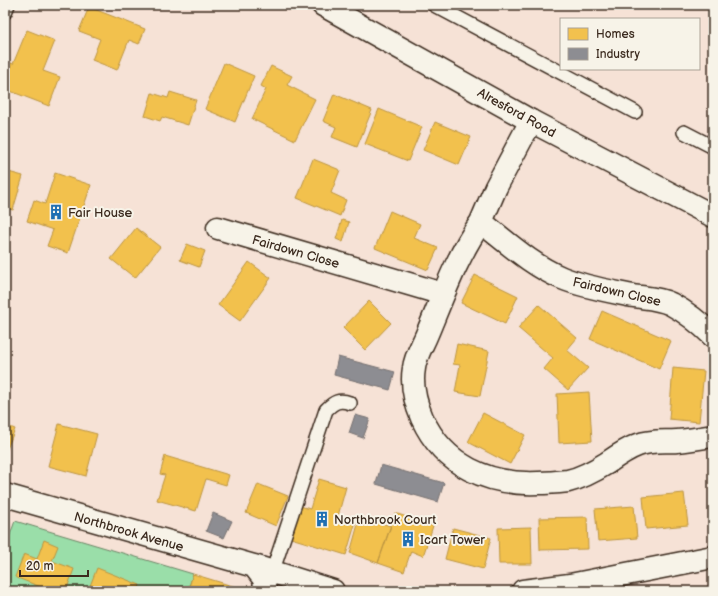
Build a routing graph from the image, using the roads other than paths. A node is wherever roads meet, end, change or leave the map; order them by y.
1 (8, 5) edge
2 (434, 5) edge
3 (327, 6) edge
4 (5, 12) edge
5 (635, 112) dead end
6 (532, 121) junction
7 (684, 132) dead end
8 (713, 147) edge
9 (713, 216) edge
10 (481, 222) junction
11 (218, 228) dead end
12 (443, 294) junction
13 (713, 336) edge
14 (350, 403) dead end
15 (713, 436) edge
16 (5, 495) edge
17 (713, 557) edge
18 (263, 576) edge
19 (333, 591) edge
20 (523, 591) edge

1 - 4 lane
2 - 5 lane
3 - 6 street, Alresford Road
6 - 9 street, Alresford Road
6 - 10 street
7 - 8 lane
10 - 12 street
10 - 13 street, Fairdown Close
11 - 12 street, Fairdown Close
12 - 15 street
14 - 18 lane
16 - 18 street, Northbrook Avenue
17 - 20 street
18 - 19 street, Northbrook Avenue

